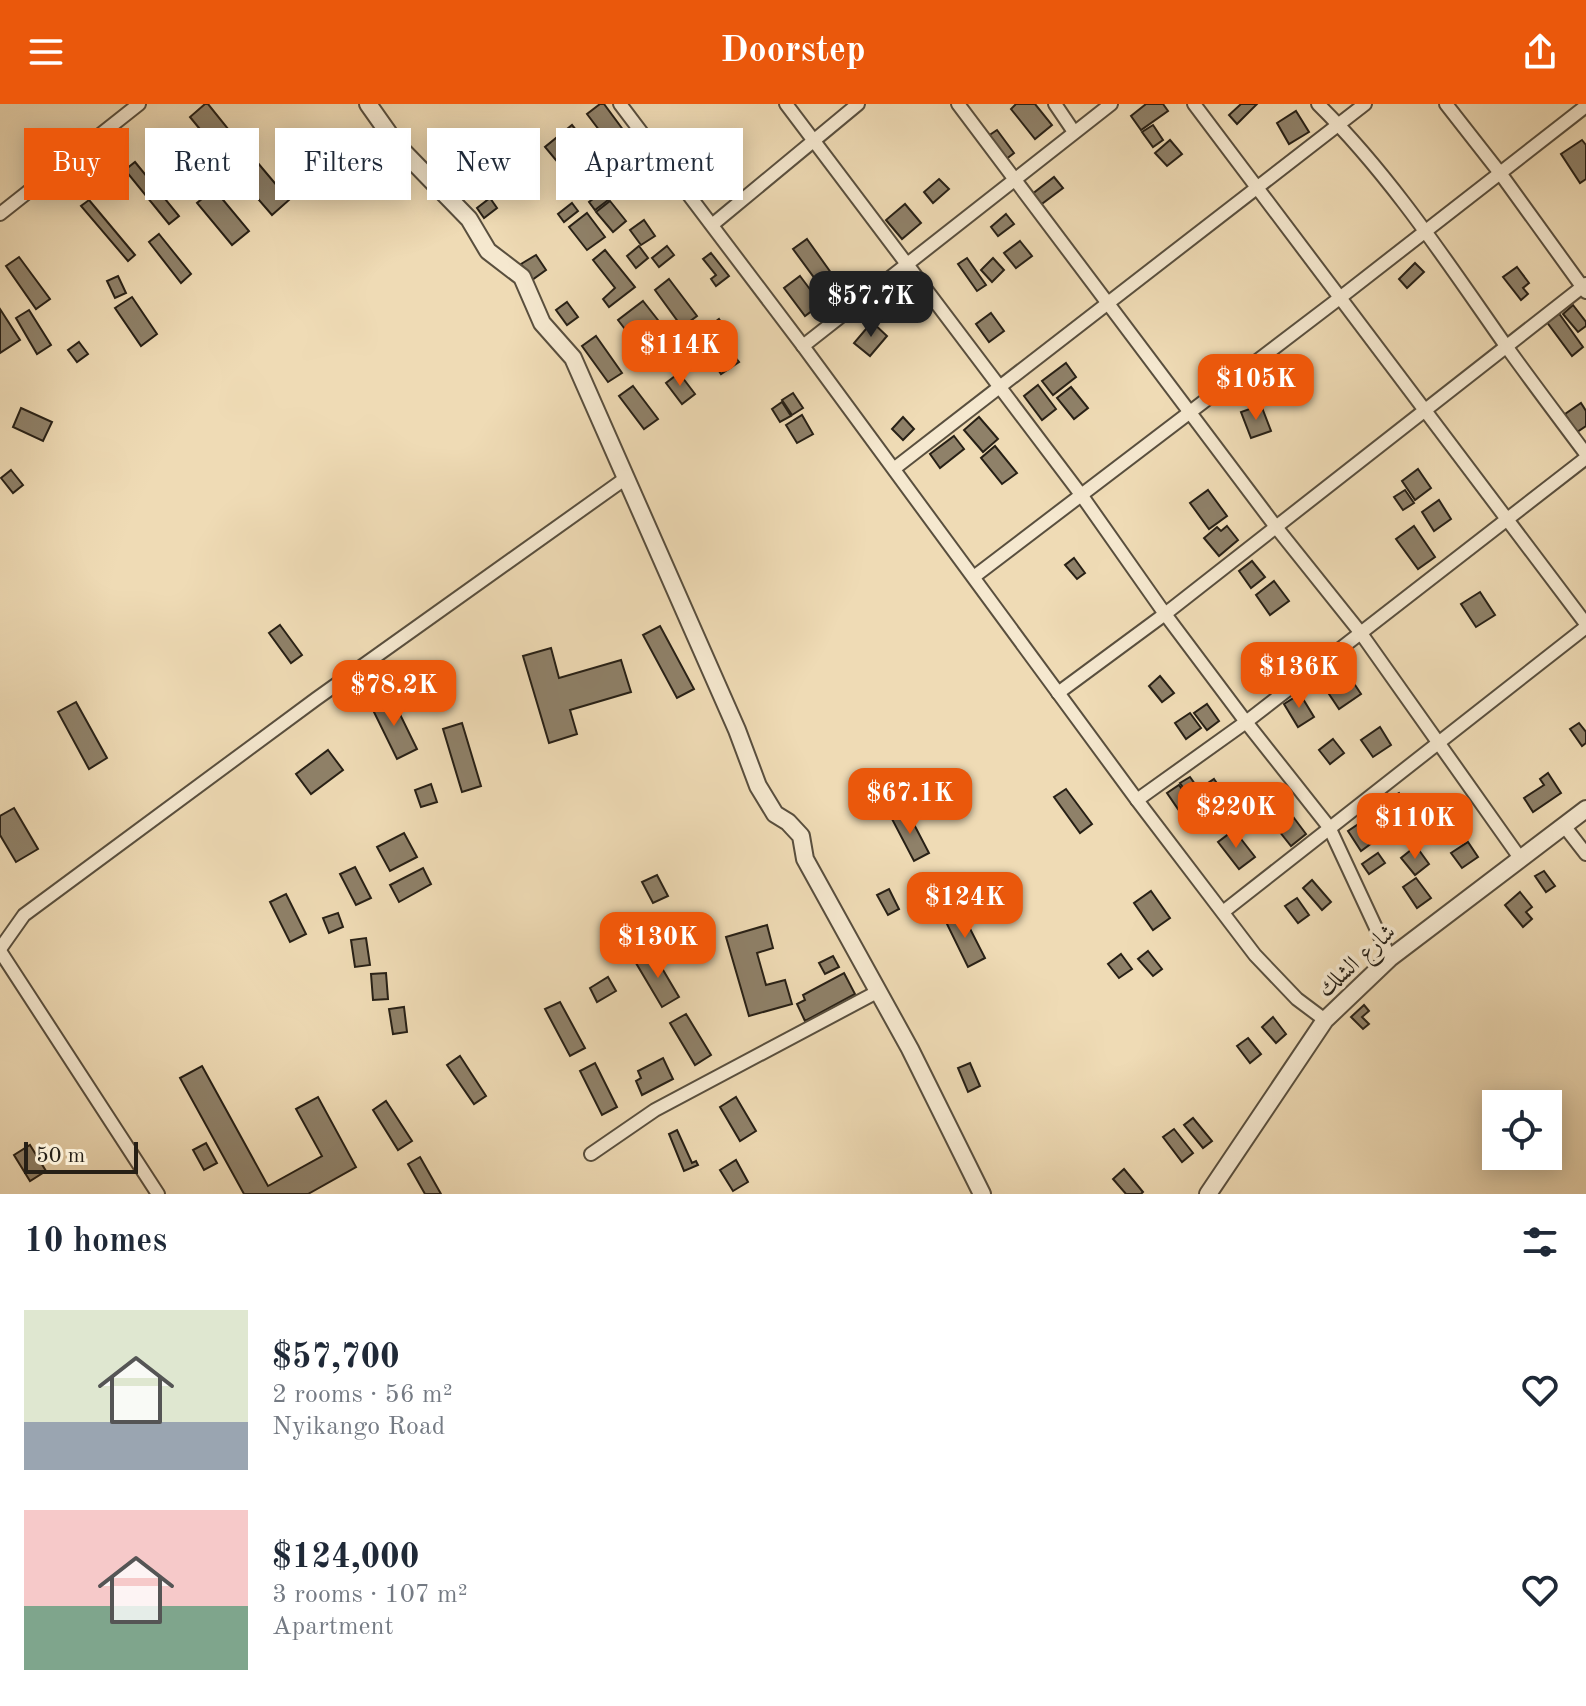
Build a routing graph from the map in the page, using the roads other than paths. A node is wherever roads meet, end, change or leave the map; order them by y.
1 (139, 104) edge
2 (368, 104) edge
3 (786, 104) edge
4 (858, 104) edge
5 (958, 104) edge
6 (1055, 104) edge
7 (1111, 104) edge
8 (1194, 104) edge
9 (1318, 104) edge
10 (1365, 104) edge
11 (1446, 104) edge
12 (626, 106) edge
13 (1586, 106) edge
14 (1339, 124) junction
15 (1074, 132) junction
16 (814, 141) junction
17 (1500, 173) junction
18 (1016, 180) junction
19 (1256, 190) junction
20 (0, 214) edge
21 (712, 225) junction
22 (1426, 230) junction
23 (909, 265) junction
24 (1585, 288) edge
25 (1341, 297) junction
26 (1109, 304) junction
27 (803, 346) junction
28 (1507, 347) junction
29 (1001, 388) junction
30 (1427, 411) junction
31 (1190, 412) junction
32 (1586, 456) edge
33 (895, 468) junction
34 (626, 478) junction
35 (1082, 496) junction
36 (1507, 519) junction
37 (1276, 527) junction
38 (975, 576) junction
39 (1165, 614) junction
40 (1586, 626) edge
41 (1360, 632) junction
42 (1058, 693) junction
43 (1246, 722) junction
44 (1438, 743) junction
45 (1137, 800) junction
46 (1586, 809) edge
47 (1329, 827) junction
48 (1565, 827) junction
49 (1586, 854) edge
50 (1520, 858) junction
51 (1223, 912) junction
52 (0, 950) edge
53 (1390, 958) junction
54 (877, 992) junction
55 (1325, 1020) junction
56 (591, 1154) dead end
57 (158, 1194) edge
58 (982, 1194) edge
59 (1208, 1194) edge

1 - 20 street
2 - 34 street
3 - 16 street
4 - 16 street
5 - 18 street
6 - 15 street
7 - 15 street
8 - 19 street
9 - 14 street
10 - 14 street
11 - 17 street
12 - 21 street
13 - 17 street
14 - 19 street
14 - 22 street
15 - 18 street
16 - 21 street
16 - 23 street
17 - 22 street
17 - 24 street
18 - 23 street
18 - 26 street
19 - 25 street
19 - 26 street
21 - 27 street
22 - 25 street
22 - 28 street
23 - 27 street
23 - 29 street
24 - 28 street
25 - 30 street
25 - 31 street
26 - 29 street
26 - 31 street
27 - 33 street
28 - 30 street
28 - 32 street
29 - 33 street
29 - 35 street
30 - 36 street
30 - 37 street
31 - 35 street
31 - 37 street
32 - 36 street
33 - 38 street
34 - 52 street
34 - 54 street
35 - 38 street
35 - 39 street
36 - 40 street
36 - 41 street
37 - 39 street
37 - 41 street
38 - 42 street
39 - 42 street
39 - 43 street
40 - 44 street
41 - 43 street
41 - 44 street
42 - 45 street
43 - 45 street
43 - 47 street
44 - 47 street
44 - 50 street
45 - 51 street
46 - 48 street, شارع الشلك
47 - 51 street
47 - 53 street
48 - 49 street
48 - 50 street, شارع الشلك
50 - 53 street, شارع الشلك
51 - 55 street
52 - 57 street
53 - 55 street, شارع الشلك
54 - 56 street
54 - 58 street
55 - 59 street, شارع الشلك

